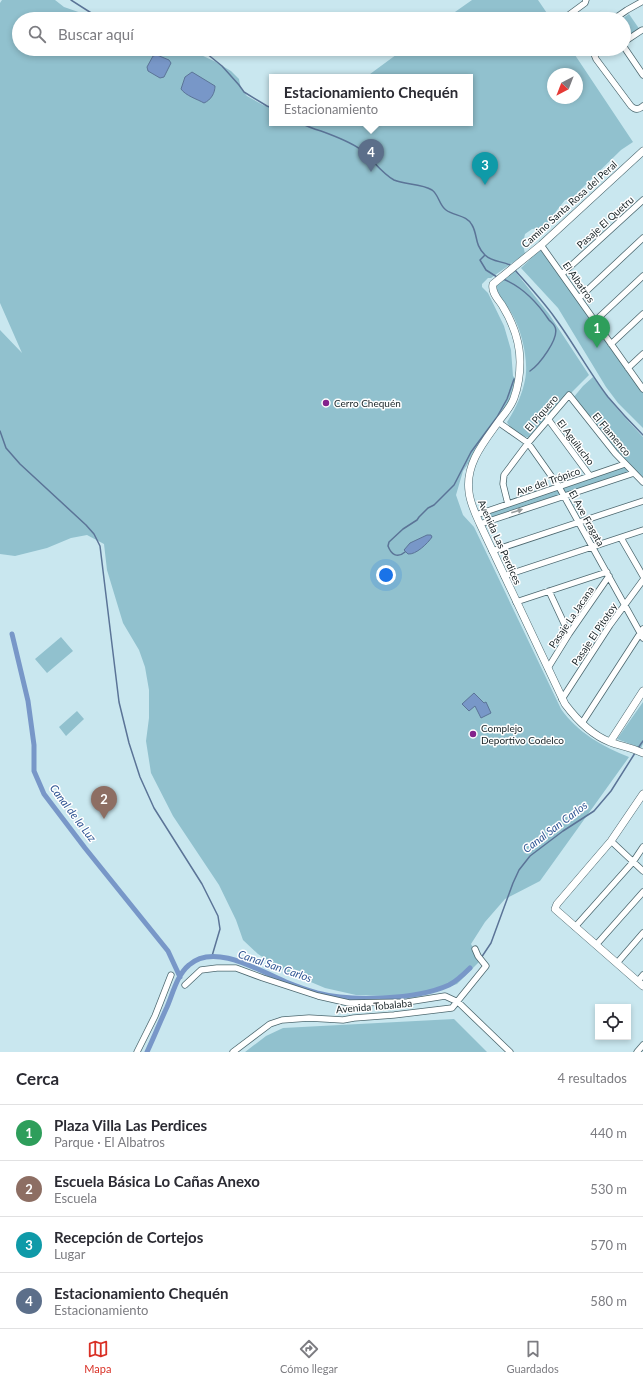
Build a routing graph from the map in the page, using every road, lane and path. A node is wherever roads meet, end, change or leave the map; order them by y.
1 (586, 0) edge
2 (643, 1) edge
3 (573, 12) edge
4 (624, 12) edge
5 (643, 30) edge
6 (631, 38) edge
7 (595, 56) edge
8 (630, 56) edge
9 (643, 75) edge
10 (643, 106) edge
11 (643, 152) edge
12 (643, 200) edge
13 (643, 238) edge
14 (541, 245) junction
15 (508, 271) joint
16 (562, 274) junction
17 (643, 276) edge
18 (579, 298) junction
19 (643, 314) edge
20 (595, 321) junction
21 (611, 344) junction
22 (643, 354) edge
23 (628, 368) junction
24 (643, 389) edge
25 (569, 395) joint
26 (548, 419) junction
27 (498, 422) junction
28 (528, 443) junction
29 (625, 464) junction
30 (634, 473) junction
31 (590, 476) junction
32 (643, 482) edge
33 (559, 487) junction
34 (565, 496) junction
35 (643, 501) edge
36 (508, 504) junction
37 (476, 515) junction
38 (579, 522) junction
39 (480, 524) junction
40 (643, 530) edge
41 (621, 538) junction
42 (593, 547) junction
43 (492, 551) junction
44 (608, 574) junction
45 (504, 576) junction
46 (643, 576) edge
47 (643, 580) edge
48 (549, 591) junction
49 (516, 602) junction
50 (625, 605) junction
51 (642, 633) edge
52 (569, 634) junction
53 (548, 668) junction
54 (643, 691) edge
55 (562, 699) junction
56 (582, 723) junction
57 (610, 742) junction
58 (643, 753) edge
59 (643, 794) edge
60 (611, 841) junction
61 (643, 847) edge
62 (633, 862) junction
63 (643, 871) edge
64 (643, 892) edge
65 (575, 927) junction
66 (643, 933) edge
67 (596, 945) junction
68 (475, 950) dead end
69 (617, 963) junction
70 (171, 975) dead end
71 (643, 975) edge
72 (640, 983) edge
73 (185, 984) dead end
74 (458, 1002) junction
75 (643, 1045) edge
76 (137, 1052) edge
77 (233, 1052) edge
78 (510, 1052) edge
79 (637, 1052) edge

1 - 3 street
2 - 4 street
5 - 6 street
7 - 10 street
8 - 9 street
11 - 14 street, Camino Santa Rosa del Peral
12 - 16 street, Pasaje El Quetru
13 - 18 street
14 - 15 street, Camino Santa Rosa del Peral
14 - 16 street, El Albatros
15 - 27 street, Avenida Las Perdices
16 - 18 street, El Albatros
17 - 20 street
18 - 20 street, El Albatros
19 - 21 street
20 - 21 street, El Albatros
21 - 23 street, El Albatros
22 - 23 street
23 - 24 street, El Albatros
25 - 26 street, El Piquero
25 - 29 street, El Flamenco
26 - 28 street, El Piquero
26 - 31 street, El Aguilucho
27 - 28 street, El Ave Fragata
27 - 37 street, Avenida Las Perdices
28 - 33 street, El Ave Fragata
28 - 36 street, El Piquero
29 - 30 street, El Flamenco
29 - 31 street, Ave del Trópico
30 - 32 street, El Flamenco
30 - 34 street, Ave del Trópico
31 - 33 street, Ave del Trópico
33 - 34 street, El Ave Fragata
33 - 36 street, Ave del Trópico
34 - 38 street, El Ave Fragata
39 -> 34 street, Ave del Trópico
35 - 38 street
36 - 37 street, Ave del Trópico
37 - 39 street, Avenida Las Perdices
38 - 42 street, El Ave Fragata
38 - 43 street
39 - 43 street, Avenida Las Perdices
40 - 41 street
41 - 42 street
41 - 46 street
42 - 44 street, El Ave Fragata
42 - 45 street
43 - 45 street, Avenida Las Perdices
44 - 48 street
44 - 50 street, El Ave Fragata
44 - 52 street, Pasaje La Jacana
45 - 49 street, Avenida Las Perdices
47 - 50 street, Pasaje El Pitotoy
48 - 49 street
48 - 52 street
49 - 53 street, Avenida Las Perdices
50 - 51 street, El Ave Fragata
50 - 55 street, Pasaje El Pitotoy
51 - 56 street
52 - 53 street, Pasaje La Jacana
53 - 55 street, Avenida Las Perdices
54 - 57 street
55 - 56 street, Avenida Las Perdices
56 - 57 street, Avenida Las Perdices
57 - 58 street, Avenida Las Perdices
59 - 60 street
60 - 62 street
60 - 65 street
61 - 62 street
62 - 63 street
62 - 65 street
64 - 67 street
65 - 67 street
66 - 69 street
67 - 69 street
68 - 74 street, Avenida Tobalaba
69 - 72 street
70 - 76 street
71 - 72 street
73 - 74 street
74 - 77 street, Avenida Tobalaba
74 - 78 street
75 - 79 street

